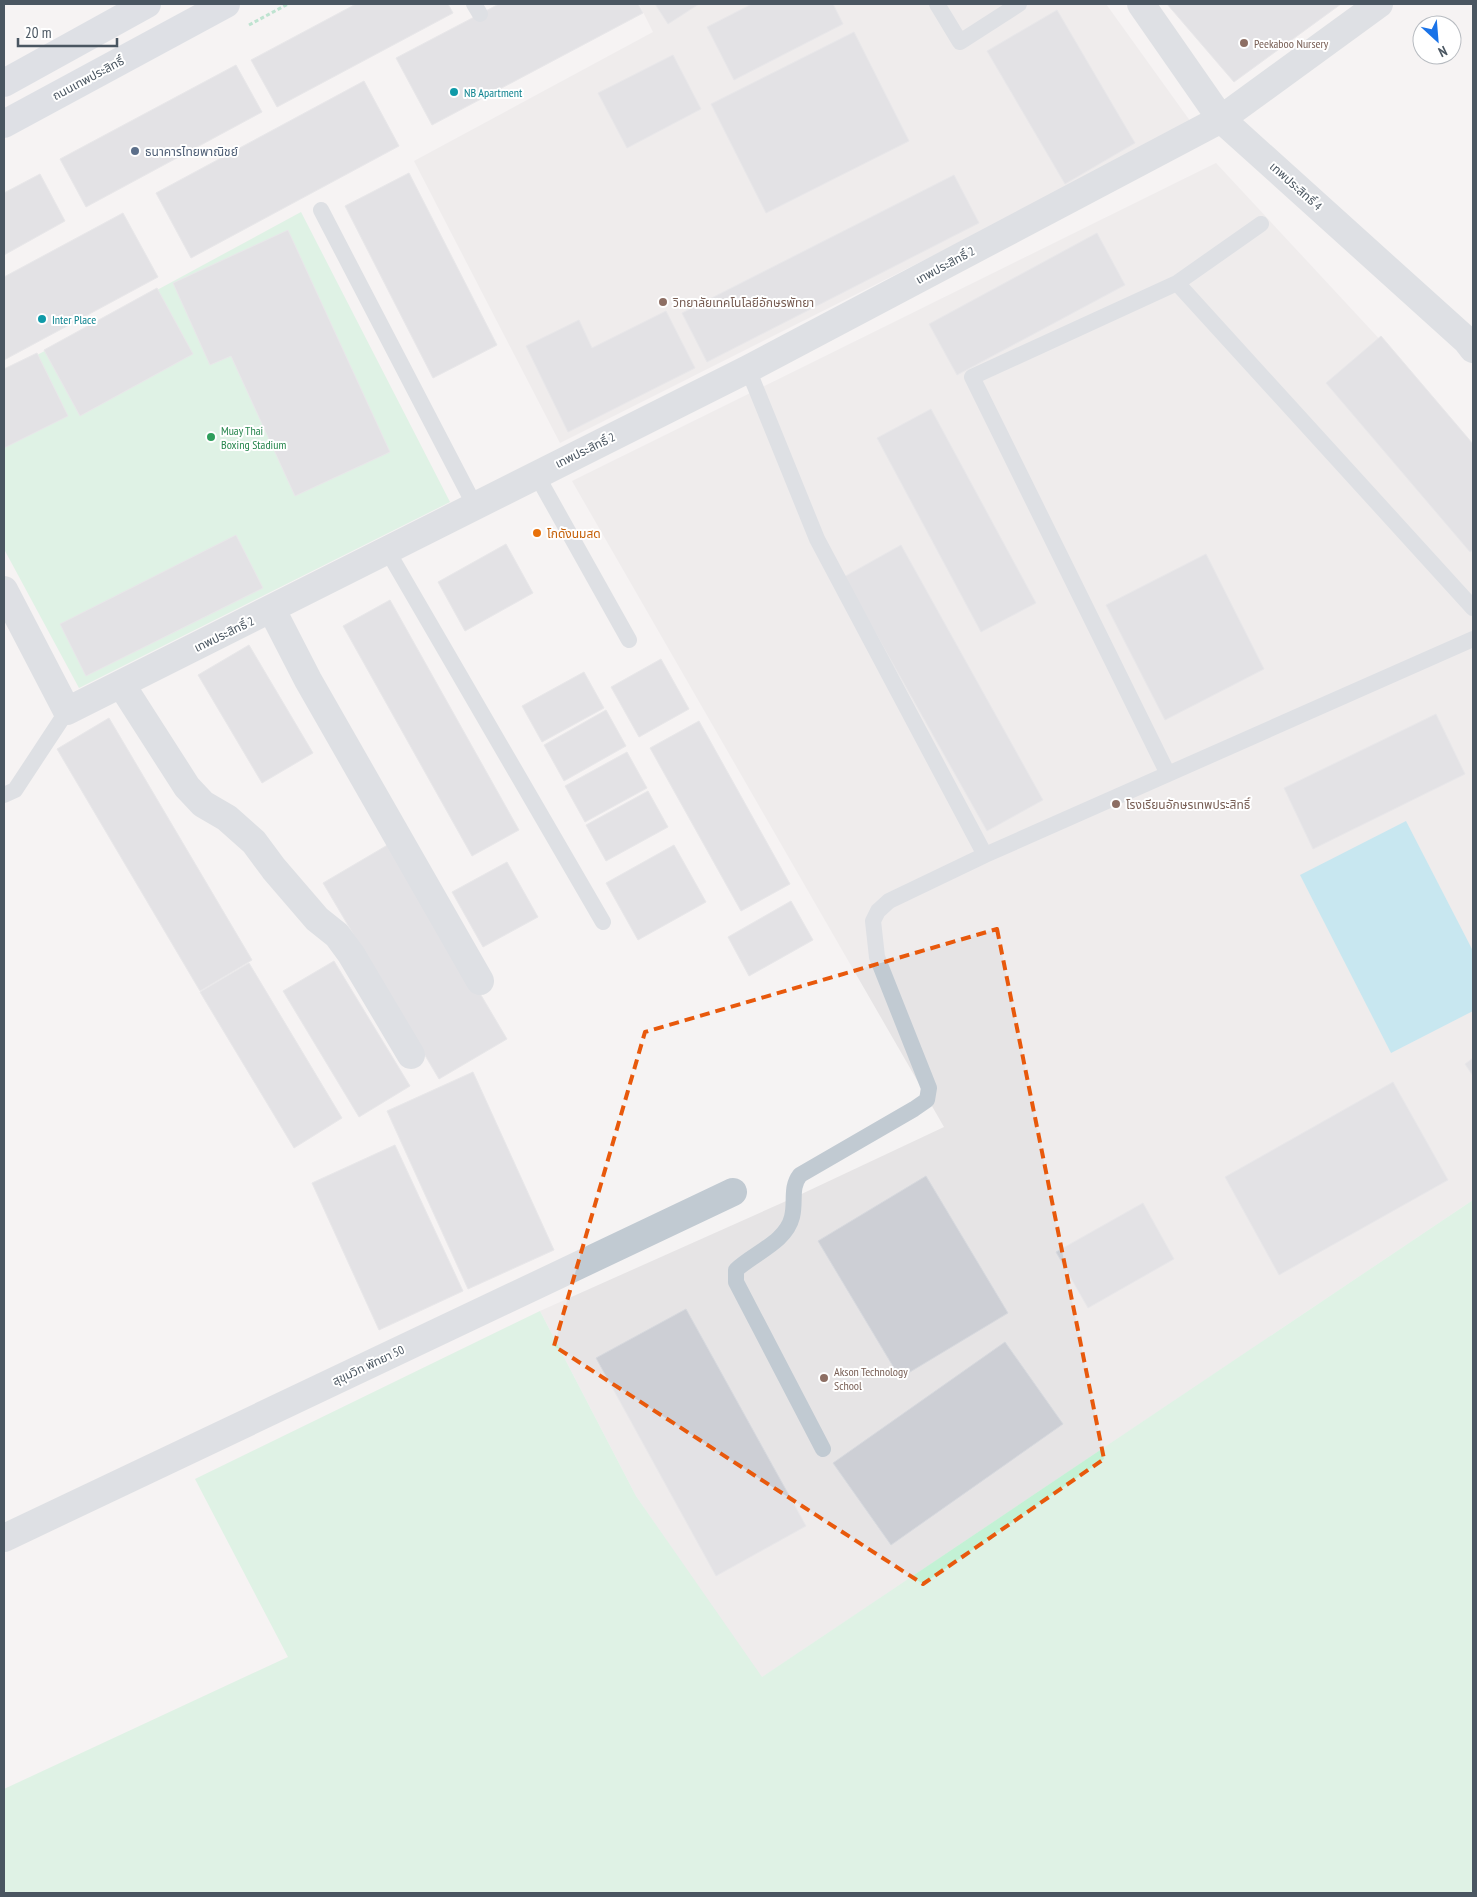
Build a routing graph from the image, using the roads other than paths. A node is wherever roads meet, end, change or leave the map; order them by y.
1 (147, 4) edge
2 (226, 4) edge
3 (937, 4) edge
4 (1019, 4) edge
5 (1141, 4) edge
6 (1379, 4) edge
7 (4, 83) edge
8 (1221, 119) junction
9 (4, 124) edge
10 (321, 210) dead end
11 (1261, 224) dead end
12 (1177, 283) junction
13 (1471, 342) edge
14 (748, 369) junction
15 (536, 474) junction
16 (475, 506) junction
17 (387, 550) junction
18 (4, 590) edge
19 (1473, 608) edge
20 (272, 610) junction
21 (13, 628) edge
22 (1473, 639) edge
23 (629, 640) dead end
24 (121, 684) junction
25 (67, 711) junction
26 (1168, 774) junction
27 (4, 795) edge
28 (985, 855) junction
29 (603, 922) dead end
30 (480, 981) dead end
31 (411, 1055) dead end
32 (733, 1192) dead end
33 (823, 1449) dead end
34 (4, 1538) edge

1 - 7 main road
2 - 9 main road, ถนนเทพประสิทธิ์
3 - 4 lane
5 - 8 street, เทพประสิทธิ์ 4
6 - 8 street, เทพประสิทธิ์ 2
8 - 13 street, เทพประสิทธิ์ 4
8 - 14 street, เทพประสิทธิ์ 2
10 - 16 lane
11 - 12 lane
12 - 19 lane
12 - 26 lane
14 - 15 street, เทพประสิทธิ์ 2
14 - 28 lane
15 - 16 street, เทพประสิทธิ์ 2
15 - 23 lane
16 - 17 street, เทพประสิทธิ์ 2
17 - 20 street, เทพประสิทธิ์ 2
17 - 29 lane
18 - 21 street
20 - 24 street, เทพประสิทธิ์ 2
20 - 30 street
21 - 25 street
22 - 26 lane
24 - 25 street, เทพประสิทธิ์ 2
24 - 31 street
25 - 27 lane
26 - 28 lane
28 - 33 lane
32 - 34 street, สุขุมวิท พัทยา 50

